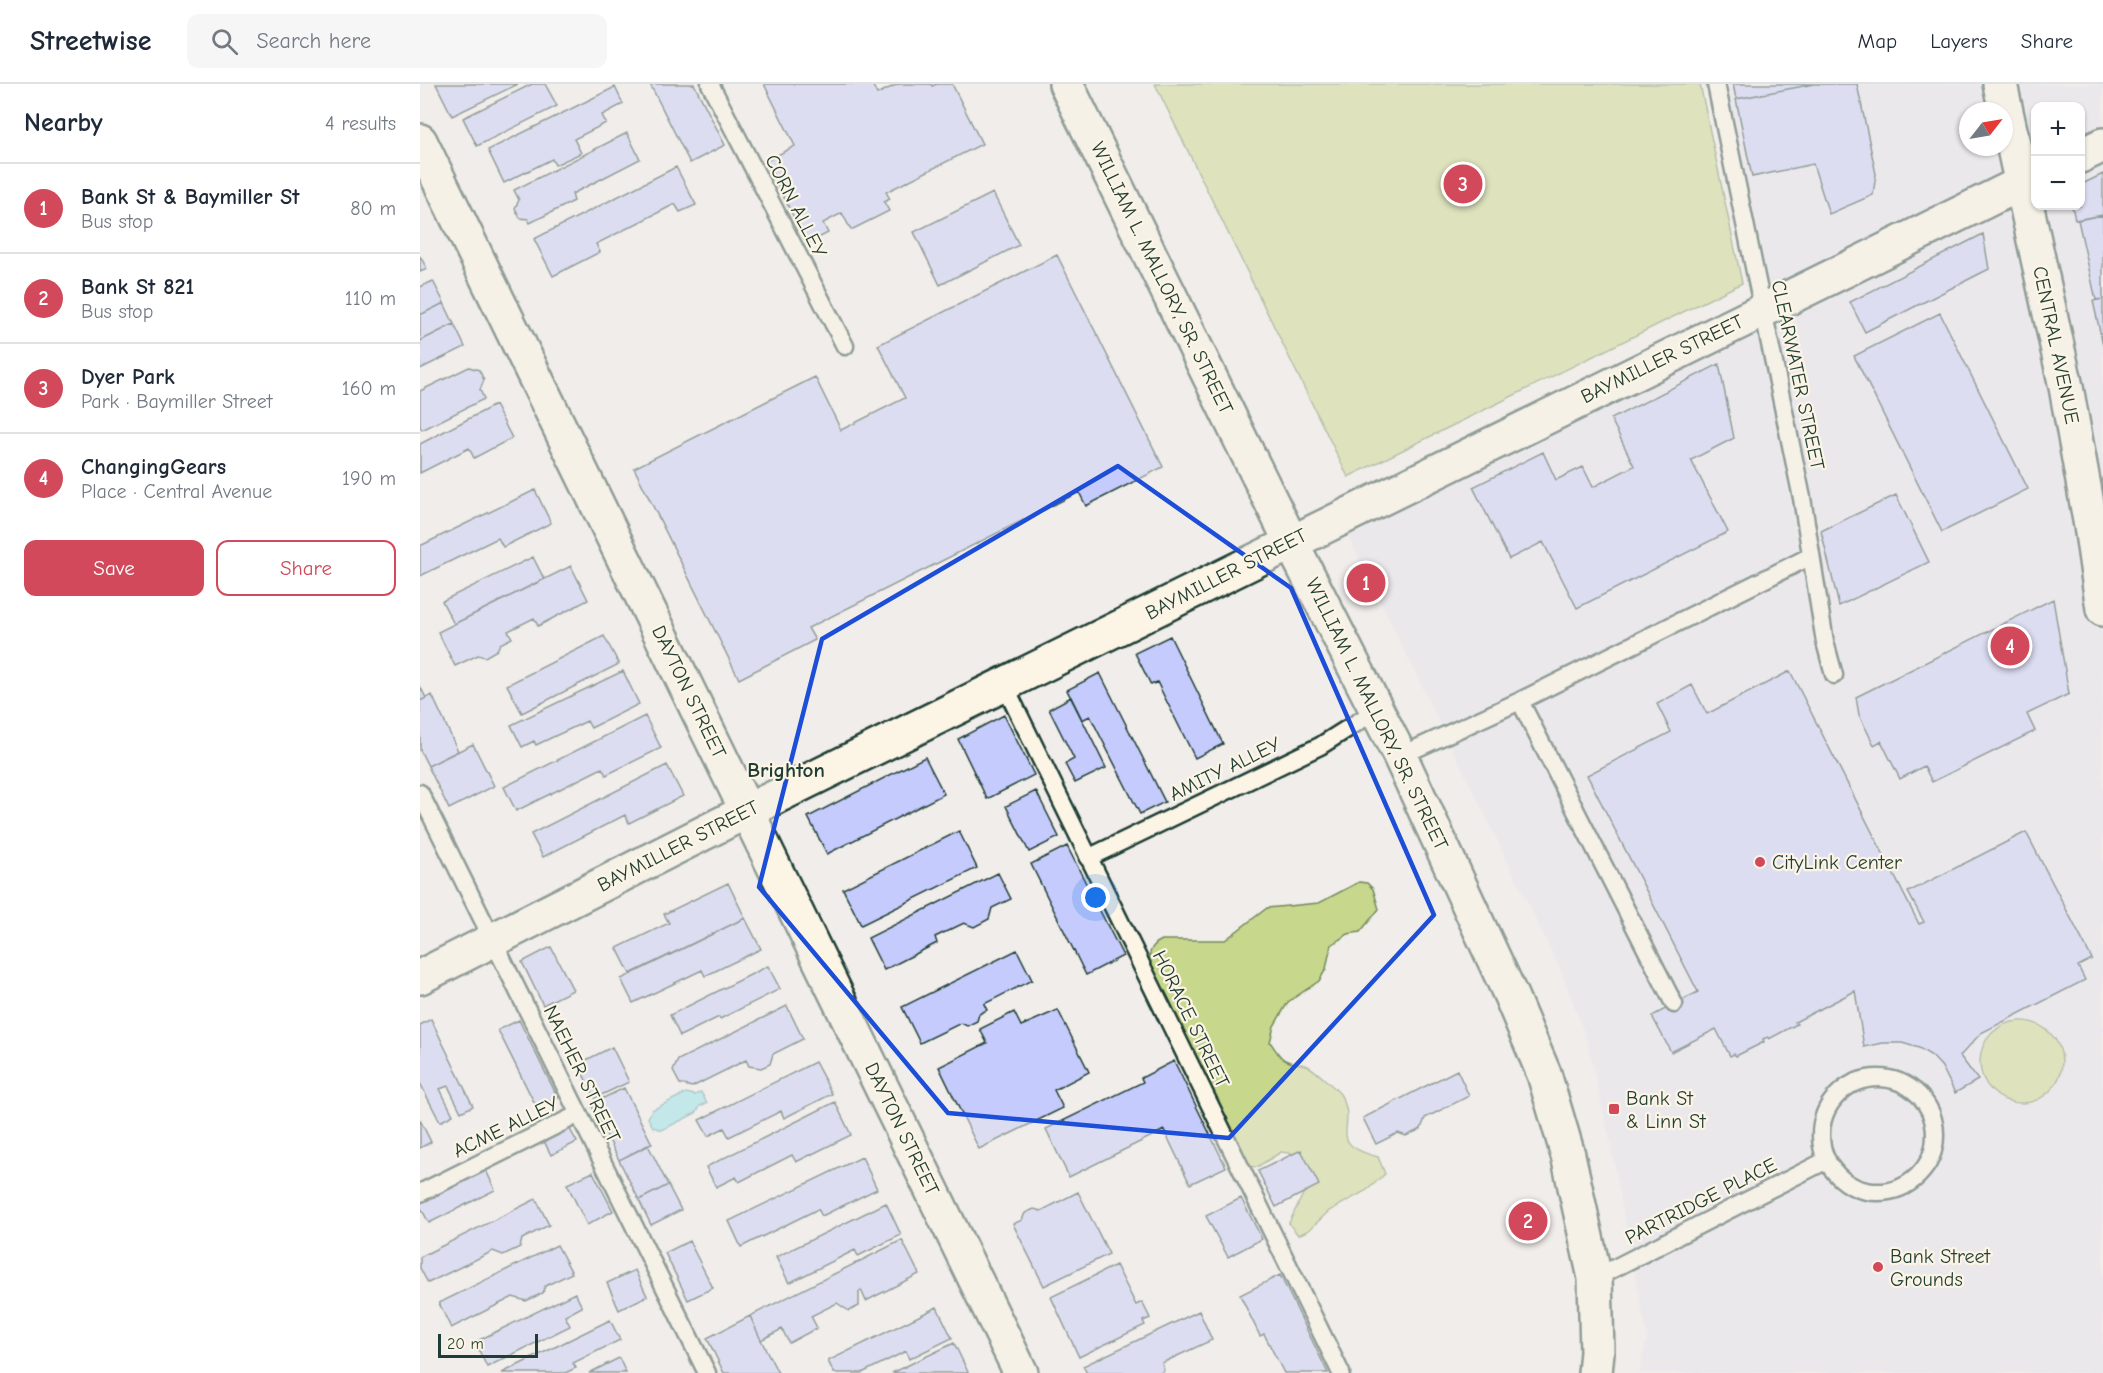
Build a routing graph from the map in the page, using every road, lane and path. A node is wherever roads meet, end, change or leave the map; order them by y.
1 (710, 84) edge
2 (1066, 84) edge
3 (1716, 84) edge
4 (2000, 84) edge
5 (421, 145) edge
6 (2103, 145) edge
7 (2085, 154) edge
8 (2028, 179) edge
9 (1762, 309) junction
10 (845, 346) dead end
11 (1291, 542) junction
12 (1811, 556) junction
13 (2103, 609) edge
14 (1834, 675) dead end
15 (1004, 684) junction
16 (1520, 701) junction
17 (1377, 710) junction
18 (1400, 756) junction
19 (420, 794) edge
20 (747, 811) junction
21 (1088, 858) junction
22 (493, 941) junction
23 (420, 977) edge
24 (1674, 1004) dead end
25 (579, 1114) junction
26 (1827, 1160) junction
27 (420, 1193) edge
28 (1595, 1278) junction
29 (707, 1373) edge
30 (1021, 1373) edge
31 (1341, 1373) edge
32 (1595, 1373) edge

1 - 10 lane, CORN ALLEY
2 - 11 street, WILLIAM L. MALLORY, SR. STREET
3 - 9 lane, CLEARWATER STREET
4 - 8 street, CENTRAL AVENUE
5 - 20 street, DAYTON STREET
6 - 7 street
8 - 9 street, BAYMILLER STREET
8 - 13 street, CENTRAL AVENUE
9 - 11 street, BAYMILLER STREET
9 - 12 lane, CLEARWATER STREET
11 - 15 street, BAYMILLER STREET
11 - 17 street, WILLIAM L. MALLORY, SR. STREET
12 - 14 lane, CLEARWATER STREET
12 - 16 lane
15 - 20 street, BAYMILLER STREET
15 - 21 lane, HORACE STREET
16 - 18 lane
16 - 24 lane
17 - 18 street, WILLIAM L. MALLORY, SR. STREET
17 - 21 lane, AMITY ALLEY
18 - 28 street, WILLIAM L. MALLORY, SR. STREET
19 - 22 lane, NAEHER STREET
20 - 22 street, BAYMILLER STREET
20 - 30 street, DAYTON STREET
21 - 31 lane, HORACE STREET
22 - 23 street, BAYMILLER STREET
22 - 25 lane, NAEHER STREET
25 - 27 lane, ACME ALLEY
25 - 29 lane, NAEHER STREET
26 - 26 lane
26 - 28 lane, PARTRIDGE PLACE
28 - 32 street, WILLIAM L. MALLORY, SR. STREET

